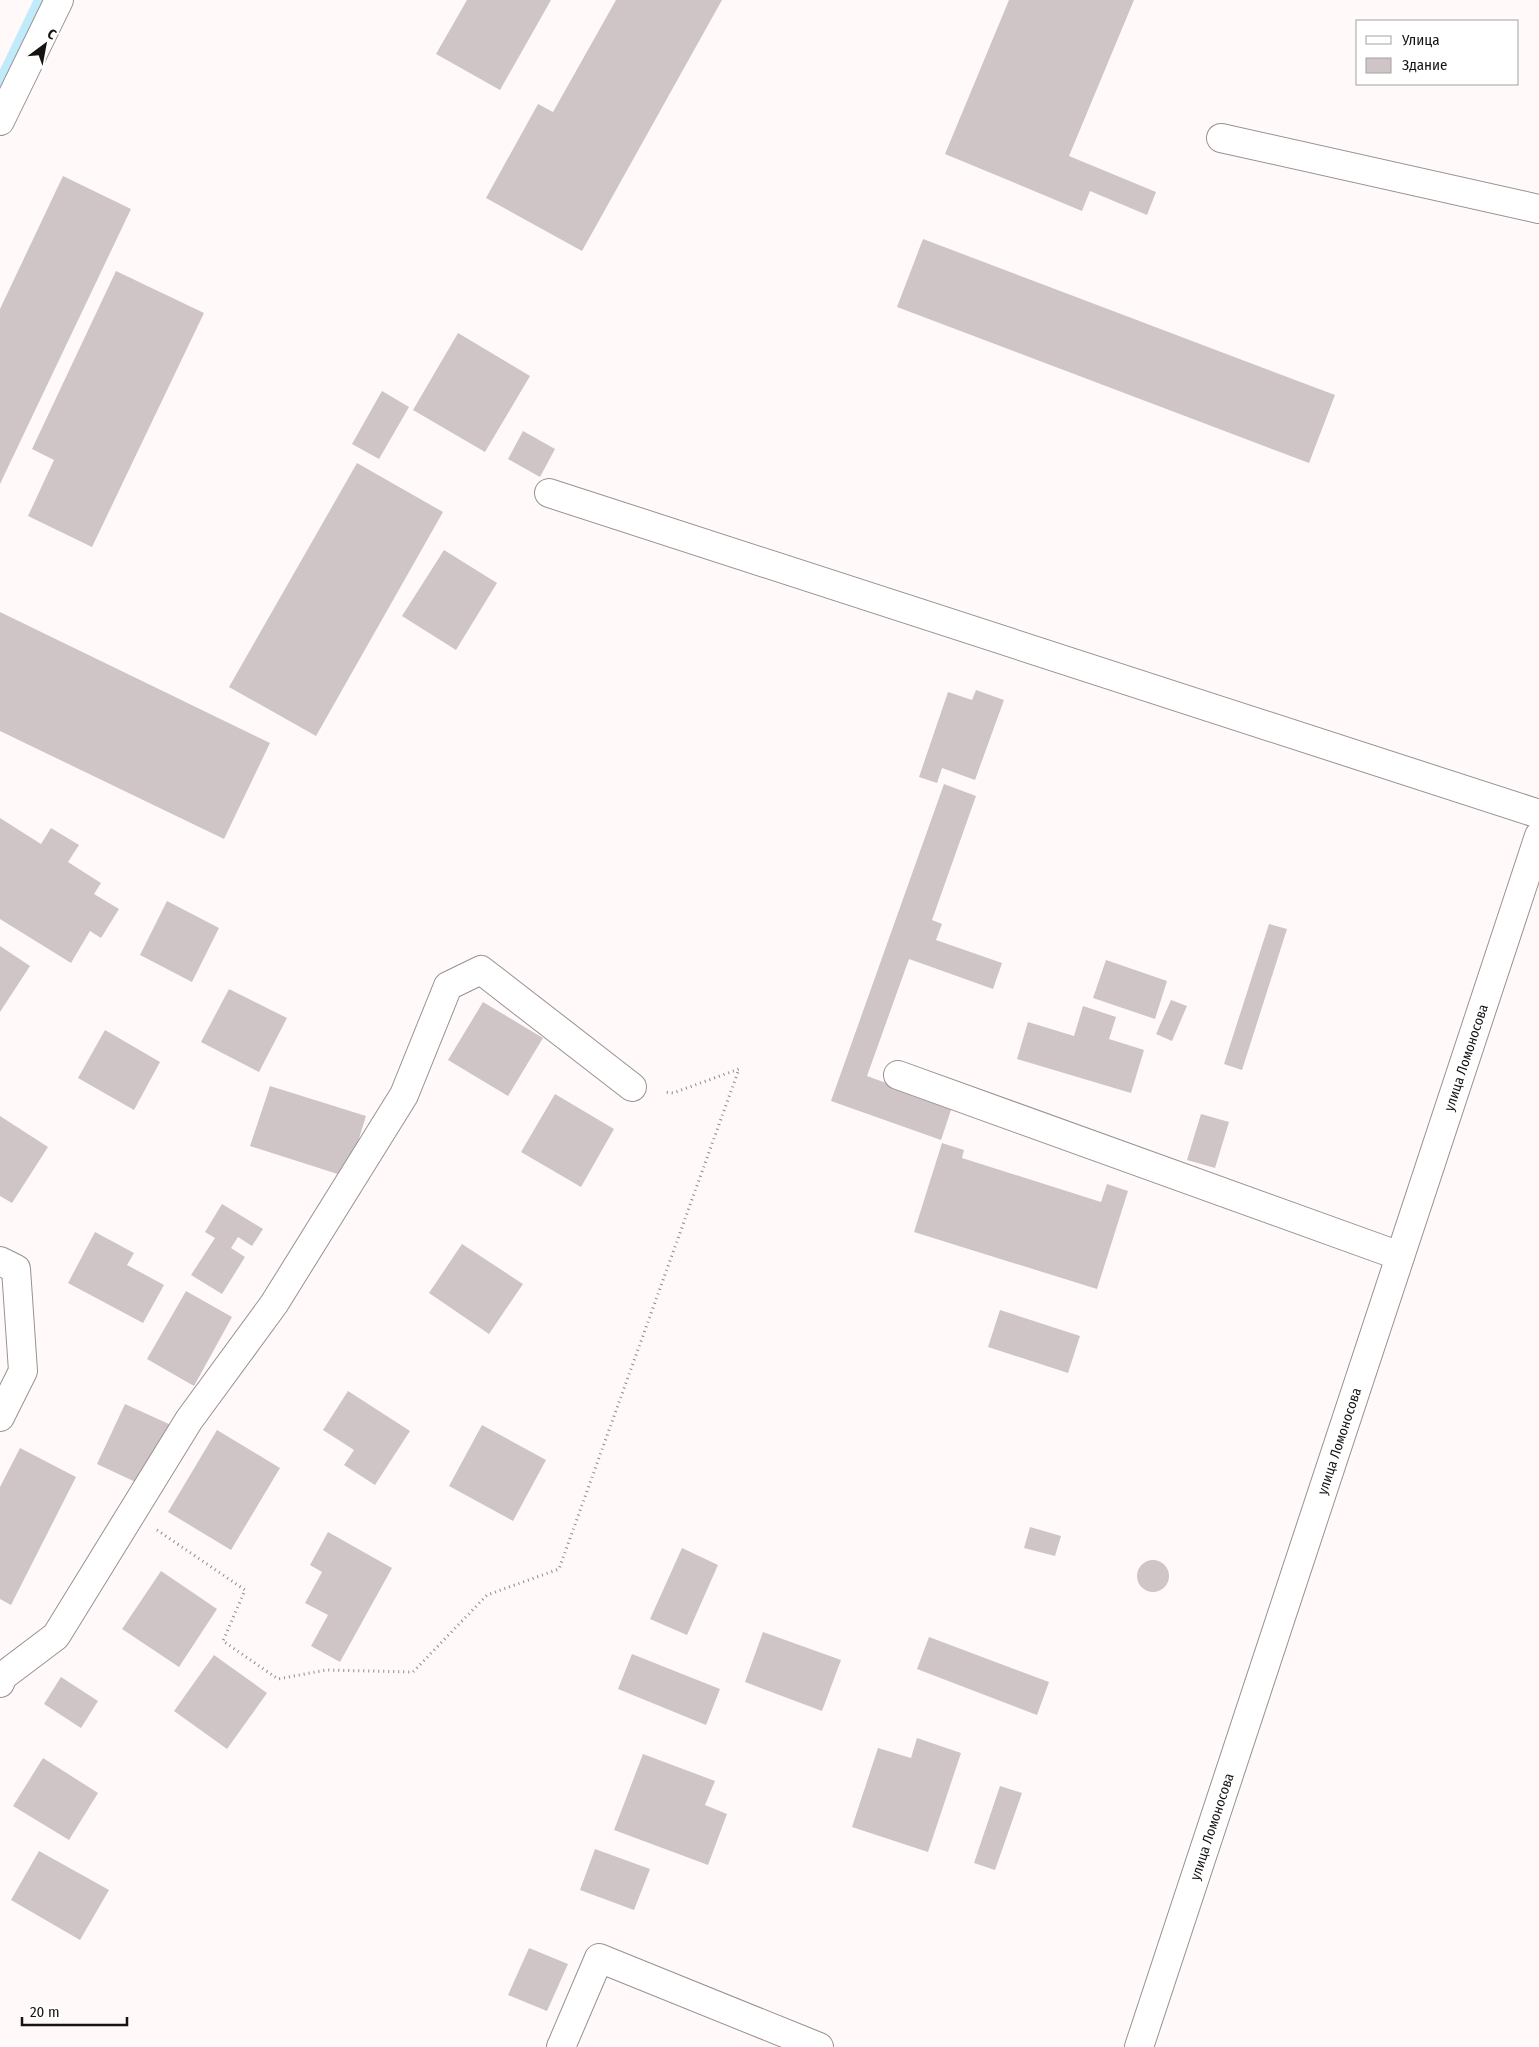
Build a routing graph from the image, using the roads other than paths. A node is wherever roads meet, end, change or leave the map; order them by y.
1 (59, 0) edge
2 (0, 121) edge
3 (1221, 138) dead end
4 (1539, 209) edge
5 (549, 493) dead end
6 (1539, 814) edge
7 (1539, 836) edge
8 (898, 1075) dead end
9 (632, 1087) road end
10 (1400, 1256) junction
11 (0, 1260) edge
12 (0, 1417) edge
13 (0, 1683) edge
14 (561, 2047) edge
15 (819, 2047) edge
16 (1139, 2047) edge

1 - 2 street
3 - 4 street
5 - 6 street
7 - 10 street, улица Ломоносова
8 - 10 street
9 - 13 street
10 - 16 street, улица Ломоносова
11 - 12 street
14 - 15 street

